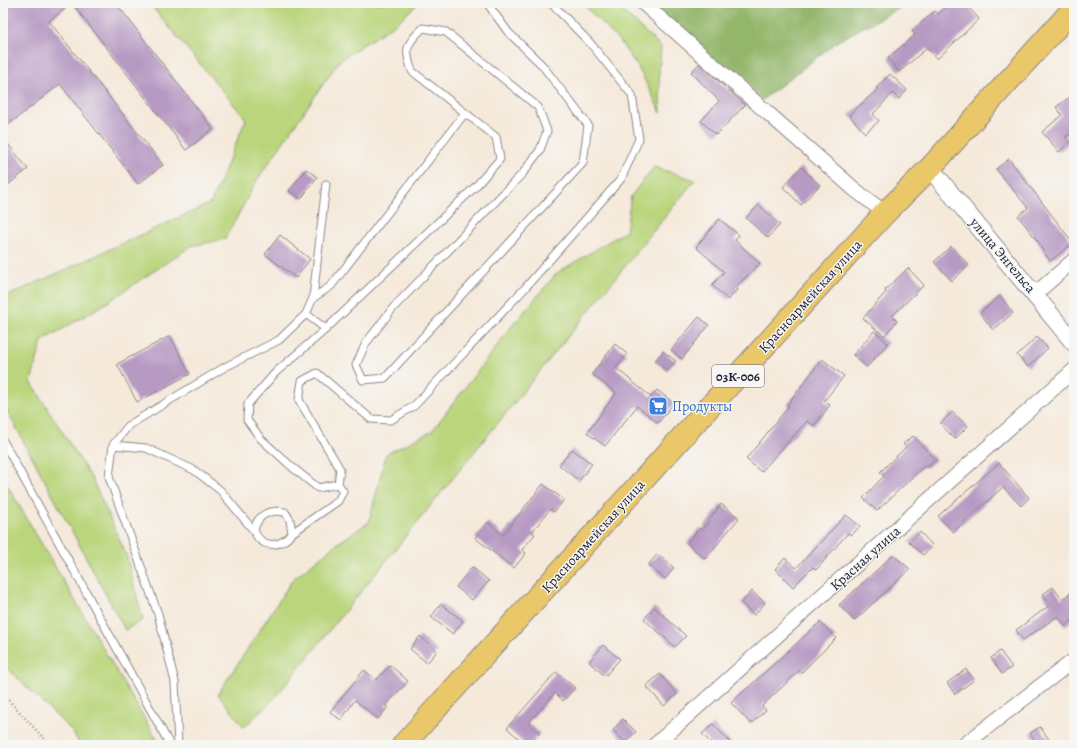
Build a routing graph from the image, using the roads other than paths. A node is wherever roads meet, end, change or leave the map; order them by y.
1 (487, 3) edge
2 (551, 3) edge
3 (643, 3) edge
4 (1074, 8) edge
5 (465, 113) junction
6 (930, 168) junction
7 (326, 184) dead end
8 (885, 213) junction
9 (1074, 260) edge
10 (1035, 294) junction
11 (313, 298) junction
12 (306, 314) junction
13 (326, 329) junction
14 (1074, 343) edge
15 (1074, 370) edge
16 (3, 441) edge
17 (113, 444) junction
18 (338, 484) junction
19 (254, 531) junction
20 (292, 533) junction
21 (1074, 660) edge
22 (170, 745) edge
23 (178, 745) edge
24 (403, 745) edge
25 (655, 745) edge
26 (964, 745) edge

1 - 5 lane
2 - 18 lane
3 - 8 street
4 - 6 main road, Красноармейская улица / 03К-006
5 - 11 lane
5 - 13 lane
6 - 8 main road, Красноармейская улица / 03К-006
6 - 10 street, улица Энгельса
7 - 11 lane
8 - 24 main road, Красноармейская улица / 03К-006
9 - 10 street
10 - 14 street, улица Энгельса
11 - 12 lane
12 - 13 lane
12 - 17 lane
13 - 18 lane
15 - 25 street, Красная улица
16 - 22 lane
17 - 19 lane
17 - 23 lane
18 - 20 lane
19 - 20 lane
19 - 20 lane
21 - 26 street

